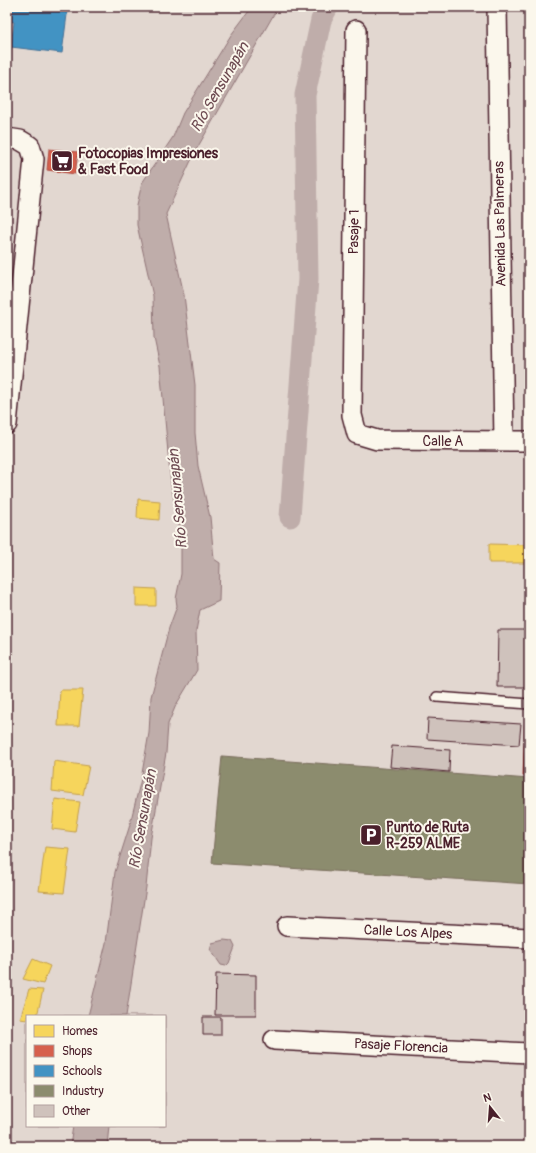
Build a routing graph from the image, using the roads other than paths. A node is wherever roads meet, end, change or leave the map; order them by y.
1 (497, 7) edge
2 (356, 30) dead end
3 (8, 138) edge
4 (7, 421) edge
5 (7, 424) edge
6 (357, 434) joint
7 (504, 441) junction
8 (529, 442) edge
9 (437, 697) dead end
10 (529, 704) edge
11 (287, 926) dead end
12 (529, 938) edge
13 (274, 1040) dead end
14 (529, 1053) edge

1 - 7 street, Avenida Las Palmeras
2 - 6 street, Pasaje 1
3 - 4 street
4 - 5 street
6 - 7 street, Calle A
7 - 8 street, Calle A
9 - 10 lane
11 - 12 street, Calle Los Alpes
13 - 14 street, Pasaje Florencia

